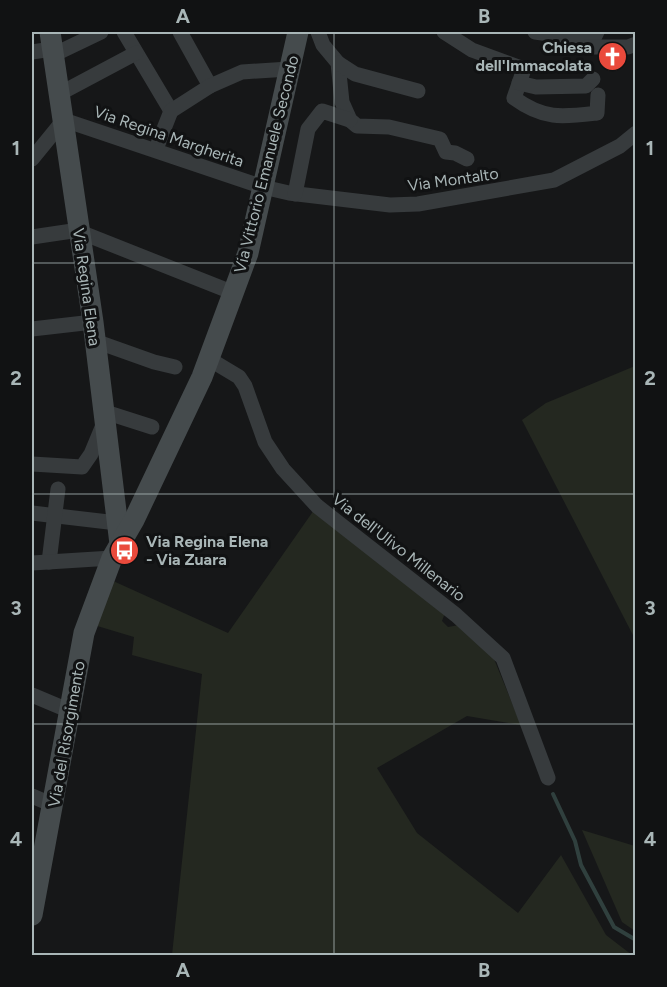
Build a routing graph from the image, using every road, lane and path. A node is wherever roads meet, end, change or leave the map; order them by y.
1 (101, 32) edge
2 (124, 32) edge
3 (180, 32) edge
4 (298, 32) edge
5 (444, 32) edge
6 (535, 32) edge
7 (323, 36) edge
8 (589, 44) edge
9 (636, 44) edge
10 (46, 47) edge
11 (135, 53) junction
12 (338, 63) junction
13 (289, 69) junction
14 (592, 79) dead end
15 (519, 83) junction
16 (210, 87) junction
17 (418, 91) dead end
18 (59, 94) junction
19 (598, 94) dead end
20 (171, 111) junction
21 (350, 120) junction
22 (63, 122) junction
23 (636, 133) edge
24 (156, 149) junction
25 (32, 159) edge
26 (467, 159) dead end
27 (263, 187) junction
28 (295, 194) junction
29 (80, 231) junction
30 (32, 237) edge
31 (234, 293) junction
32 (32, 329) edge
33 (94, 331) junction
34 (209, 359) junction
35 (176, 367) dead end
36 (103, 418) junction
37 (152, 427) dead end
38 (32, 464) edge
39 (58, 489) dead end
40 (32, 513) edge
41 (55, 516) junction
42 (116, 542) junction
43 (49, 562) junction
44 (32, 563) edge
45 (32, 696) edge
46 (70, 711) junction
47 (548, 778) dead end
48 (32, 796) edge
49 (53, 805) junction
50 (32, 904) edge

1 - 10 street
2 - 11 street
3 - 16 street
4 - 13 street, Via Vittorio Emanuele Secondo
5 - 15 street
6 - 8 street
7 - 12 street
8 - 9 street
10 - 18 street, Via Regina Elena
11 - 18 street
11 - 20 street
12 - 17 street
12 - 21 street
13 - 16 street
13 - 27 street, Via Vittorio Emanuele Secondo
14 - 15 street
15 - 19 street
16 - 20 street
18 - 22 street, Via Regina Elena
20 - 24 street
21 - 26 street
21 - 28 street
22 - 24 street, Via Regina Margherita
22 - 25 street
22 - 29 street, Via Regina Elena
23 - 28 street, Via Montalto
24 - 27 street, Via Regina Margherita
27 - 28 street, Via Montalto
27 - 31 street, Via Vittorio Emanuele Secondo
29 - 30 street
29 - 31 street
29 - 33 street, Via Regina Elena
31 - 34 street, Via Vittorio Emanuele Secondo
32 - 33 street
33 - 35 street
33 - 36 street, Via Regina Elena
34 - 42 street, Via Vittorio Emanuele Secondo
34 - 47 street, Via dell'Ulivo Millenario
36 - 37 street
36 - 38 street
36 - 42 street, Via Regina Elena
39 - 41 street
40 - 41 street
41 - 42 street
41 - 43 street
42 - 43 street
42 - 46 street, Via del Risorgimento
43 - 44 street
45 - 46 street
46 - 49 street, Via del Risorgimento
48 - 49 street
49 - 50 street, Via del Risorgimento

